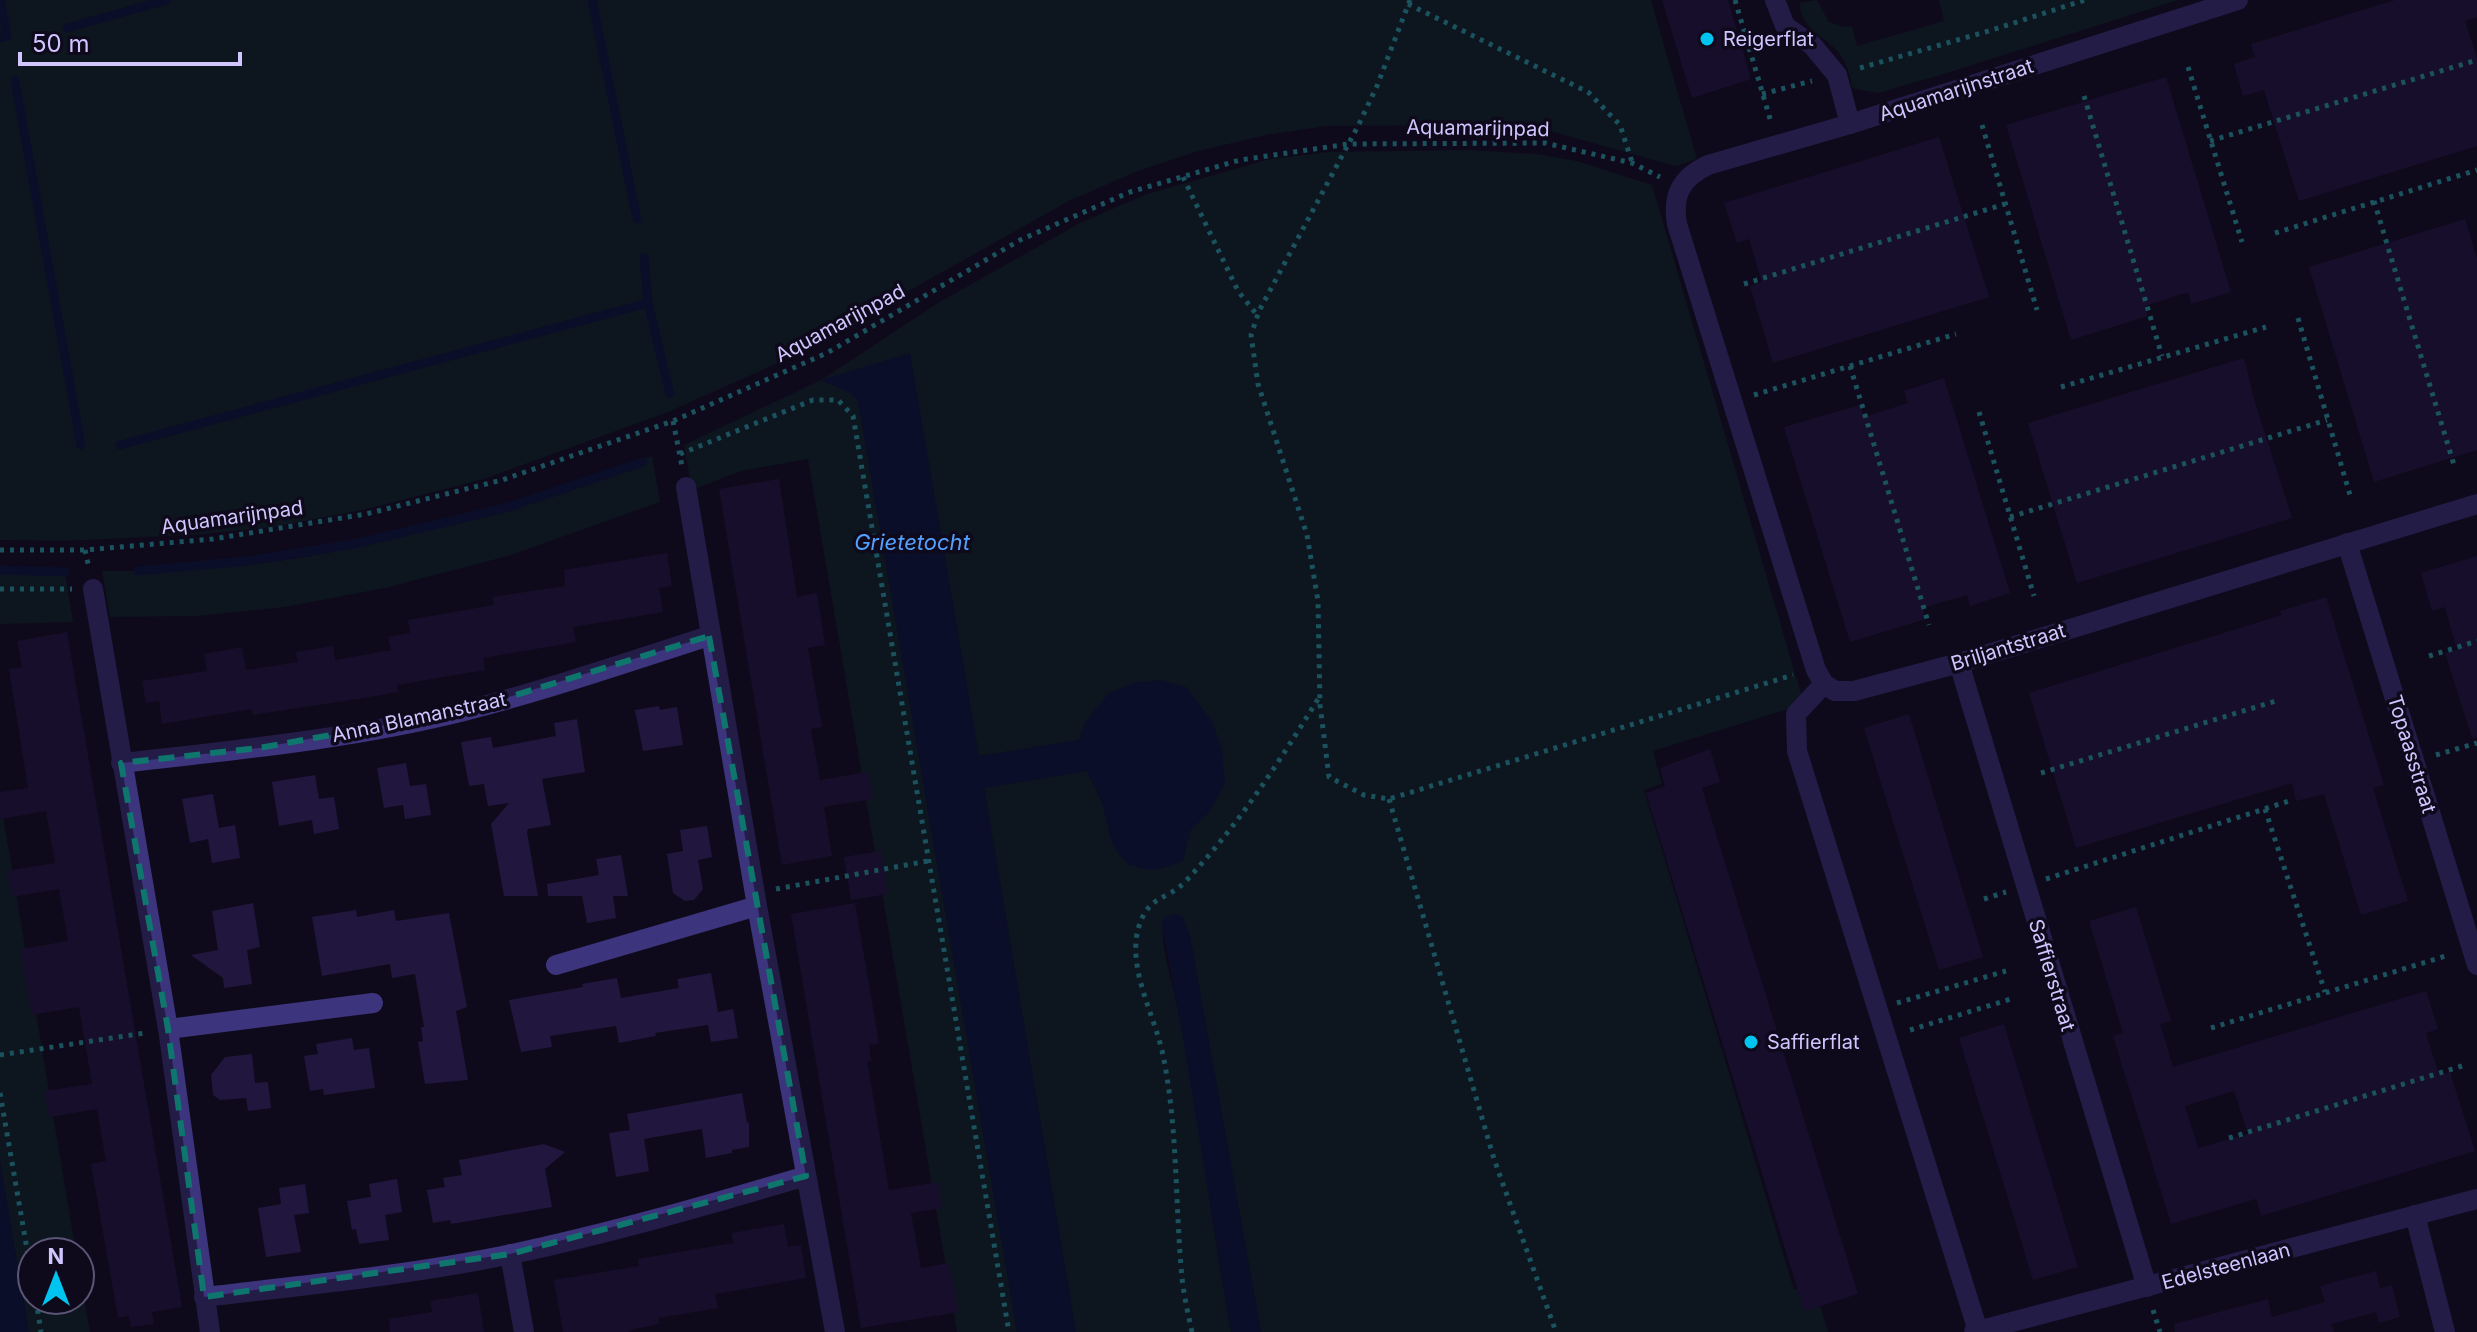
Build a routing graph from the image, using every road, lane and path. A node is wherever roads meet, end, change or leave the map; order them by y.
1 (1735, 0) edge
2 (1775, 0) edge
3 (2085, 0) edge
4 (2238, 0) edge
5 (1409, 2) edge
6 (2477, 60) edge
7 (2188, 67) dead end
8 (1837, 75) junction
9 (1762, 94) junction
10 (2084, 96) dead end
11 (1850, 124) junction
12 (1982, 125) dead end
13 (1772, 126) dead end
14 (2210, 141) junction
15 (1348, 144) junction
16 (1632, 163) junction
17 (2477, 170) edge
18 (1183, 177) junction
19 (1680, 189) junction
20 (2374, 201) junction
21 (2005, 204) junction
22 (2275, 233) dead end
23 (2242, 242) dead end
24 (1744, 284) dead end
25 (2037, 310) dead end
26 (1257, 315) junction
27 (2298, 318) dead end
28 (2266, 327) dead end
29 (1956, 334) dead end
30 (2162, 356) junction
31 (1850, 366) junction
32 (2061, 387) dead end
33 (1732, 401) junction
34 (1979, 412) dead end
35 (2327, 420) junction
36 (673, 421) junction
37 (680, 454) junction
38 (2454, 465) dead end
39 (686, 487) joint
40 (2350, 495) dead end
41 (2477, 504) edge
42 (2010, 517) junction
43 (2347, 543) junction
44 (0, 550) edge
45 (0, 589) edge
46 (93, 589) joint
47 (2034, 596) dead end
48 (1929, 625) dead end
49 (709, 636) junction
50 (2477, 641) edge
51 (2429, 656) dead end
52 (1959, 663) junction
53 (1820, 677) junction
54 (1320, 696) junction
55 (2279, 700) dead end
56 (121, 763) junction
57 (2041, 773) dead end
58 (1389, 799) junction
59 (2289, 801) dead end
60 (2265, 809) junction
61 (928, 861) junction
62 (2025, 886) junction
63 (1984, 899) dead end
64 (756, 900) junction
65 (2474, 956) edge
66 (556, 965) dead end
67 (2006, 971) dead end
68 (2325, 992) junction
69 (2014, 998) dead end
70 (373, 1003) dead end
71 (1877, 1008) junction
72 (2211, 1028) dead end
73 (168, 1029) junction
74 (1886, 1038) junction
75 (0, 1055) edge
76 (2462, 1066) dead end
77 (0, 1093) edge
78 (2229, 1138) dead end
79 (806, 1176) junction
80 (2477, 1199) edge
81 (2415, 1215) junction
82 (25, 1236) edge
83 (510, 1254) junction
84 (2149, 1295) junction
85 (204, 1297) junction
86 (1976, 1331) edge
87 (210, 1332) edge
88 (524, 1332) edge
89 (835, 1332) edge
90 (1009, 1332) edge
91 (1192, 1332) edge
92 (1556, 1332) edge
93 (2160, 1332) edge
94 (2445, 1332) edge

1 - 9 path
2 - 8 street
3 - 8 path
4 - 11 street, Aquamarijnstraat
5 - 15 path
5 - 16 path
6 - 14 path
7 - 14 path
8 - 9 path
8 - 11 street
9 - 13 path
10 - 30 path
11 - 19 street, Aquamarijnstraat
12 - 21 path
14 - 23 path
15 - 16 path, Aquamarijnpad
15 - 18 path, Aquamarijnpad
15 - 26 path
16 - 19 path, Aquamarijnpad
17 - 20 path
18 - 26 path
18 - 36 path, Aquamarijnpad
19 - 33 street
20 - 22 path
20 - 38 path
21 - 24 path
21 - 25 path
26 - 54 path
27 - 35 path
28 - 30 path
29 - 31 path
30 - 32 path
31 - 33 path
31 - 48 path
33 - 53 street
34 - 42 path, Briljantstraat
35 - 40 path
35 - 42 path
36 - 37 path
36 - 44 path, Aquamarijnpad
37 - 39 path
37 - 61 path
39 - 49 street
41 - 43 street, Briljantstraat
42 - 47 path, Briljantstraat
43 - 52 street, Briljantstraat
43 - 65 street, Topaasstraat
45 - 46 path
46 - 56 street
49 - 56 street, Anna Blamanstraat
49 - 64 street
50 - 51 path
52 - 53 street, Briljantstraat
52 - 62 street, Saffierstraat
53 - 58 path
53 - 71 street
54 - 58 path
54 - 91 path
55 - 57 path
56 - 73 street
58 - 92 path
59 - 60 path
60 - 62 path
60 - 68 path
61 - 64 path
61 - 90 path
62 - 63 path
62 - 84 street, Saffierstraat
64 - 66 street
64 - 79 street
65 - 68 path
67 - 71 path
68 - 72 path
69 - 74 path
70 - 73 street
71 - 74 street
73 - 75 path
73 - 85 street
74 - 86 street
76 - 78 path
77 - 82 path
79 - 83 street
79 - 89 street
80 - 81 street, Edelsteenlaan
81 - 84 street, Edelsteenlaan
81 - 94 street
83 - 85 street
83 - 88 street
84 - 86 street, Edelsteenlaan
84 - 93 path
85 - 87 street

